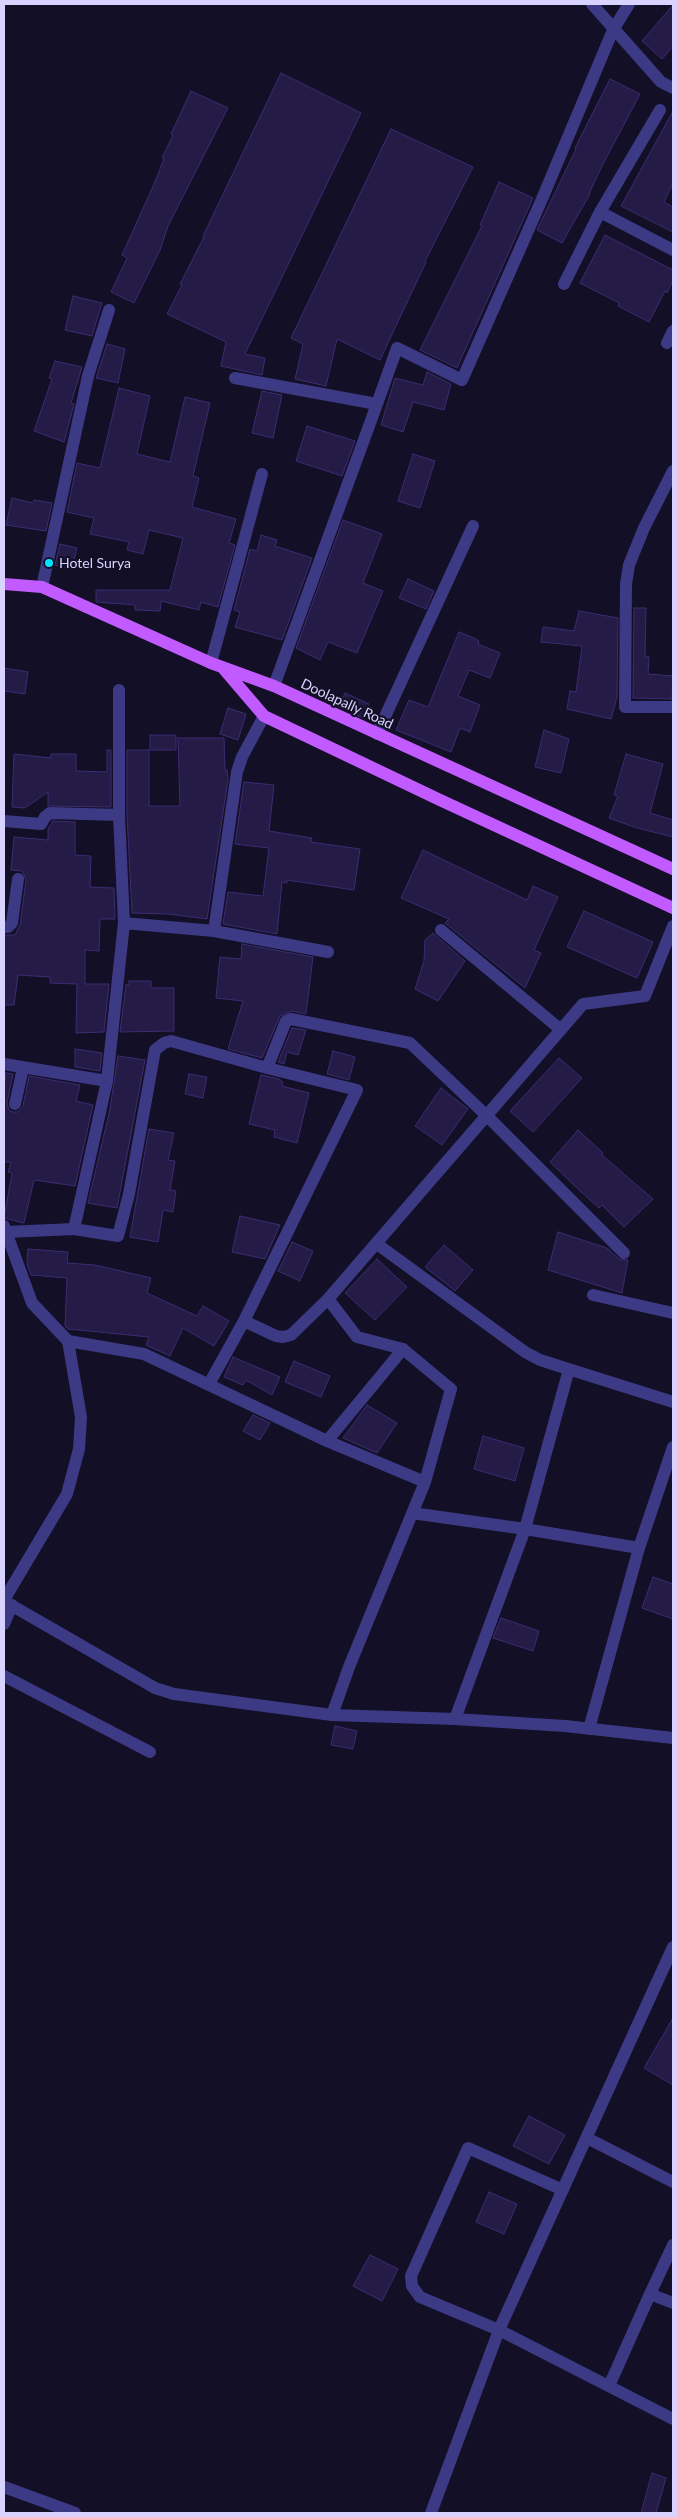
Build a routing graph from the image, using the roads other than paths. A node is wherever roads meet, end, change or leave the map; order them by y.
1 (592, 4) edge
2 (629, 4) edge
3 (613, 30) junction
4 (673, 88) edge
5 (660, 110) dead end
6 (600, 212) junction
7 (673, 250) edge
8 (564, 284) dead end
9 (109, 310) dead end
10 (673, 331) edge
11 (667, 343) dead end
12 (236, 378) dead end
13 (378, 404) junction
14 (673, 471) edge
15 (262, 474) dead end
16 (473, 526) dead end
17 (4, 584) edge
18 (42, 586) junction
19 (216, 664) junction
20 (274, 686) junction
21 (119, 690) dead end
22 (673, 707) edge
23 (264, 716) junction
24 (378, 734) junction
25 (119, 815) junction
26 (4, 821) edge
27 (673, 869) edge
28 (18, 880) dead end
29 (673, 908) edge
30 (124, 923) junction
31 (673, 926) edge
32 (4, 927) edge
33 (441, 930) dead end
34 (214, 931) junction
35 (328, 952) dead end
36 (560, 1030) junction
37 (4, 1064) edge
38 (23, 1068) junction
39 (267, 1068) junction
40 (108, 1081) junction
41 (15, 1104) dead end
42 (487, 1116) junction
43 (6, 1229) edge
44 (74, 1229) junction
45 (376, 1244) junction
46 (624, 1253) dead end
47 (593, 1295) dead end
48 (328, 1298) junction
49 (673, 1313) edge
50 (244, 1321) junction
51 (68, 1341) junction
52 (403, 1349) junction
53 (569, 1369) junction
54 (209, 1384) junction
55 (673, 1402) edge
56 (328, 1441) junction
57 (673, 1447) edge
58 (425, 1482) junction
59 (412, 1513) junction
60 (525, 1529) junction
61 (639, 1548) junction
62 (6, 1602) edge
63 (4, 1624) edge
64 (4, 1676) edge
65 (332, 1715) junction
66 (455, 1719) junction
67 (589, 1729) junction
68 (673, 1738) edge
69 (150, 1752) dead end
70 (673, 1947) edge
71 (587, 2138) junction
72 (673, 2182) edge
73 (563, 2190) junction
74 (673, 2245) edge
75 (650, 2294) junction
76 (673, 2303) edge
77 (499, 2330) junction
78 (609, 2386) junction
79 (673, 2419) edge
80 (4, 2486) edge
81 (75, 2513) edge
82 (431, 2513) edge

1 - 3 street
2 - 3 street
3 - 4 street
3 - 13 street
5 - 6 street
6 - 7 street
6 - 8 street
9 - 18 street
10 - 11 street
12 - 13 street
13 - 20 street
14 - 22 street
15 - 19 street
16 - 24 street
17 - 18 main road, Doolapally Road
18 - 19 main road, Doolapally Road
19 - 20 main road, Doolapally Road
19 - 23 main road
20 - 24 main road, Doolapally Road
21 - 25 street
23 - 29 main road
23 - 34 street
24 - 27 main road, Doolapally Road
25 - 26 street
25 - 30 street
28 - 32 street
30 - 34 street
30 - 40 street
31 - 36 street
33 - 36 street
34 - 35 street
36 - 42 street
37 - 38 street
38 - 40 street
38 - 41 street
39 - 42 street
39 - 44 street
39 - 50 street
40 - 44 street
42 - 45 street
42 - 46 street
43 - 44 street
43 - 51 street
45 - 48 street
45 - 53 street
47 - 49 street
48 - 50 street
48 - 52 street
50 - 54 street
51 - 54 street
51 - 62 street
52 - 56 street
52 - 58 street
53 - 55 street
53 - 60 street
54 - 56 street
56 - 58 street
57 - 61 street
58 - 59 street
59 - 60 street
59 - 65 street
60 - 61 street
60 - 66 street
61 - 67 street
62 - 63 street
62 - 65 street
64 - 69 street
65 - 66 street
66 - 67 street
67 - 68 street
70 - 71 street
71 - 72 street
71 - 73 street
73 - 77 street
73 - 77 street
74 - 75 street
75 - 76 street
75 - 78 street
77 - 78 street
77 - 82 street
78 - 79 street
80 - 81 street

